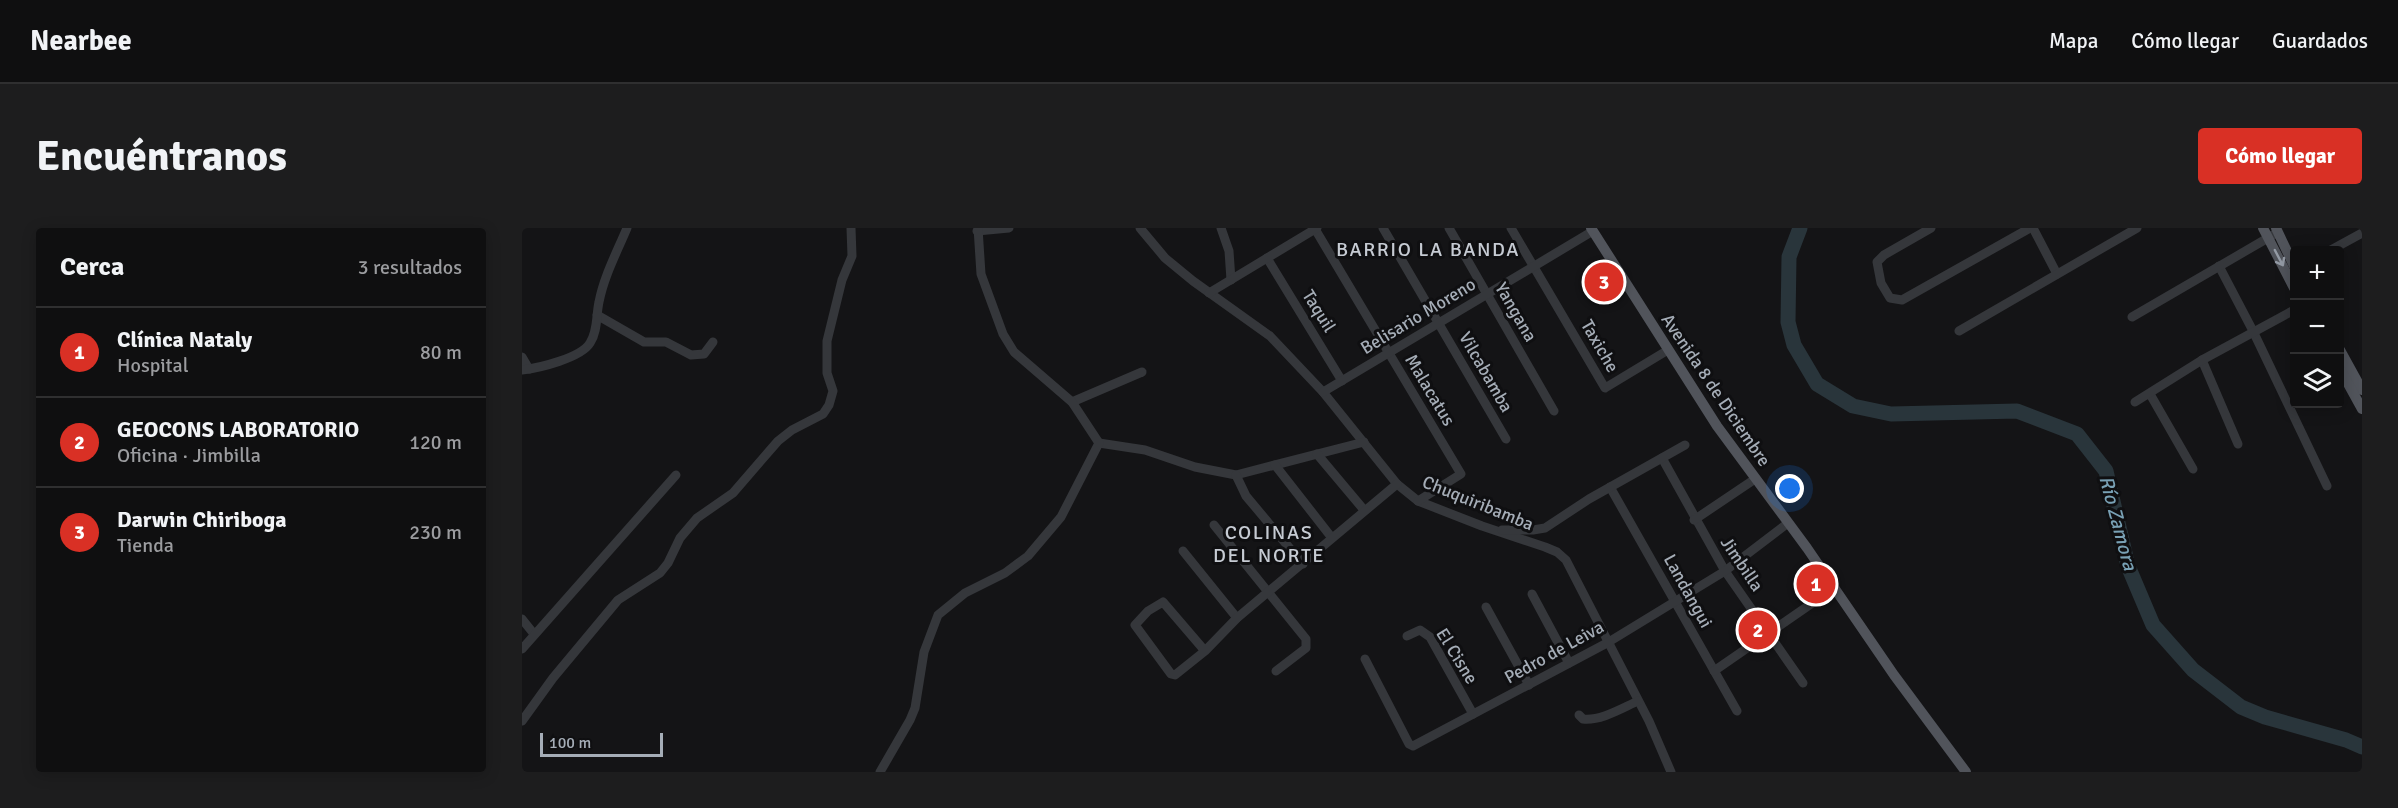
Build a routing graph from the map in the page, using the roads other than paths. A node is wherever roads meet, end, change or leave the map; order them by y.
1 (627, 228) edge
2 (851, 228) edge
3 (1009, 228) edge
4 (1140, 228) edge
5 (1221, 228) edge
6 (1383, 228) edge
7 (1449, 228) edge
8 (1511, 228) edge
9 (1931, 228) edge
10 (2032, 228) edge
11 (2137, 228) edge
12 (1316, 229) edge
13 (1592, 229) edge
14 (978, 230) edge
15 (2271, 232) edge
16 (2362, 233) edge
17 (2338, 246) edge
18 (1267, 258) junction
19 (2290, 259) edge
20 (1534, 266) junction
21 (2219, 266) junction
22 (2057, 274) junction
23 (2290, 276) edge
24 (1230, 280) junction
25 (1209, 293) junction
26 (1487, 294) junction
27 (2290, 312) edge
28 (597, 315) junction
29 (2132, 317) dead end
30 (1439, 323) junction
31 (1959, 331) dead end
32 (2253, 331) junction
33 (713, 342) dead end
34 (1668, 350) junction
35 (1388, 353) junction
36 (522, 357) edge
37 (2202, 360) junction
38 (526, 370) edge
39 (2344, 370) edge
40 (2344, 371) edge
41 (1142, 372) dead end
42 (1342, 381) junction
43 (2362, 390) edge
44 (1323, 392) junction
45 (2150, 394) junction
46 (1072, 402) junction
47 (2135, 402) dead end
48 (2362, 409) edge
49 (1554, 411) dead end
50 (1506, 439) dead end
51 (1364, 442) junction
52 (1099, 443) junction
53 (2238, 444) dead end
54 (1685, 445) dead end
55 (1317, 454) junction
56 (1662, 458) junction
57 (1275, 465) junction
58 (2193, 469) dead end
59 (676, 475) dead end
60 (1236, 475) junction
61 (1755, 479) junction
62 (1397, 484) junction
63 (2327, 486) dead end
64 (1610, 487) junction
65 (1418, 501) junction
66 (1364, 510) junction
67 (1694, 520) junction
68 (1788, 523) junction
69 (1214, 525) dead end
70 (1493, 530) junction
71 (1332, 538) junction
72 (1183, 551) dead end
73 (1303, 564) junction
74 (1725, 571) junction
75 (1834, 588) junction
76 (1270, 592) junction
77 (1532, 594) dead end
78 (1676, 601) junction
79 (1486, 607) dead end
80 (1237, 618) junction
81 (522, 619) edge
82 (534, 634) junction
83 (1770, 634) junction
84 (1407, 636) dead end
85 (1607, 643) junction
86 (522, 649) edge
87 (1205, 651) junction
88 (1365, 659) dead end
89 (1569, 663) junction
90 (1276, 671) dead end
91 (1714, 671) junction
92 (1803, 683) dead end
93 (1529, 685) junction
94 (1638, 701) junction
95 (1737, 711) dead end
96 (1473, 714) junction
97 (1579, 715) dead end
98 (522, 721) edge
99 (880, 772) edge
100 (1671, 772) edge
101 (1966, 772) edge

1 - 28 street
2 - 98 street
3 - 14 street
4 - 25 street, Chuquiribamba
5 - 24 street
6 - 30 street, Vilcabamba
7 - 26 street, Yangana
8 - 20 street, Taxiche
9 - 10 street
10 - 22 street
11 - 22 street
12 - 18 street
12 - 35 street, Malacatus
13 - 20 street, Belisario Moreno
13 - 34 main road, Avenida 8 de Diciembre
14 - 46 street
15 - 19 main road
15 - 21 street
15 -> 23 main road
16 - 17 street
18 - 24 street
18 - 42 street, Taquil
20 - 26 street, Belisario Moreno
20 - 34 street, Taxiche
21 - 29 street
21 - 32 street
22 - 31 street
24 - 25 street
25 - 44 street, Chuquiribamba
26 - 30 street, Belisario Moreno
26 - 49 street, Yangana
27 - 32 street
28 - 33 street
28 - 38 street
30 - 35 street, Belisario Moreno
30 - 50 street, Vilcabamba
32 - 37 street
32 - 63 street
34 - 61 main road, Avenida 8 de Diciembre
35 - 42 street, Belisario Moreno
35 - 65 street, Malacatus
36 - 38 street
37 - 45 street
37 - 53 street
39 - 43 main road
40 - 48 main road
41 - 46 street
42 - 44 street, Belisario Moreno
44 - 51 street, Chuquiribamba
45 - 47 street
45 - 58 street
46 - 52 street
51 - 55 street
51 - 62 street, Chuquiribamba
52 - 60 street
52 - 99 street
54 - 56 street
55 - 57 street
55 - 66 street
56 - 64 street
56 - 67 street, Jimbilla
57 - 60 street
57 - 71 street
59 - 82 street
60 - 73 street
61 - 67 street
61 - 68 main road, Avenida 8 de Diciembre
62 - 65 street, Chuquiribamba
62 - 66 street
64 - 70 street
64 - 78 street, Landangui
65 - 70 street, Chuquiribamba
66 - 71 street
67 - 74 street, Jimbilla
68 - 74 street, Pedro de Leiva
68 - 75 main road, Avenida 8 de Diciembre
69 - 76 street
70 - 85 street, Chuquiribamba
71 - 73 street
72 - 80 street
73 - 76 street
74 - 78 street, Pedro de Leiva
74 - 83 street, Jimbilla
75 - 83 street
75 - 101 main road, Avenida 8 de Diciembre
76 - 80 street
76 - 90 street
77 - 89 street
78 - 85 street, Pedro de Leiva
78 - 91 street, Landangui
79 - 93 street
80 - 87 street
81 - 82 street
82 - 86 street
83 - 91 street
83 - 92 street, Jimbilla
84 - 96 street, El Cisne
85 - 89 street, Pedro de Leiva
85 - 94 street, Chuquiribamba
87 - 87 street
88 - 96 street, Pedro de Leiva
89 - 93 street, Pedro de Leiva
91 - 95 street, Landangui
93 - 96 street, Pedro de Leiva
94 - 97 street
94 - 100 street, Chuquiribamba

